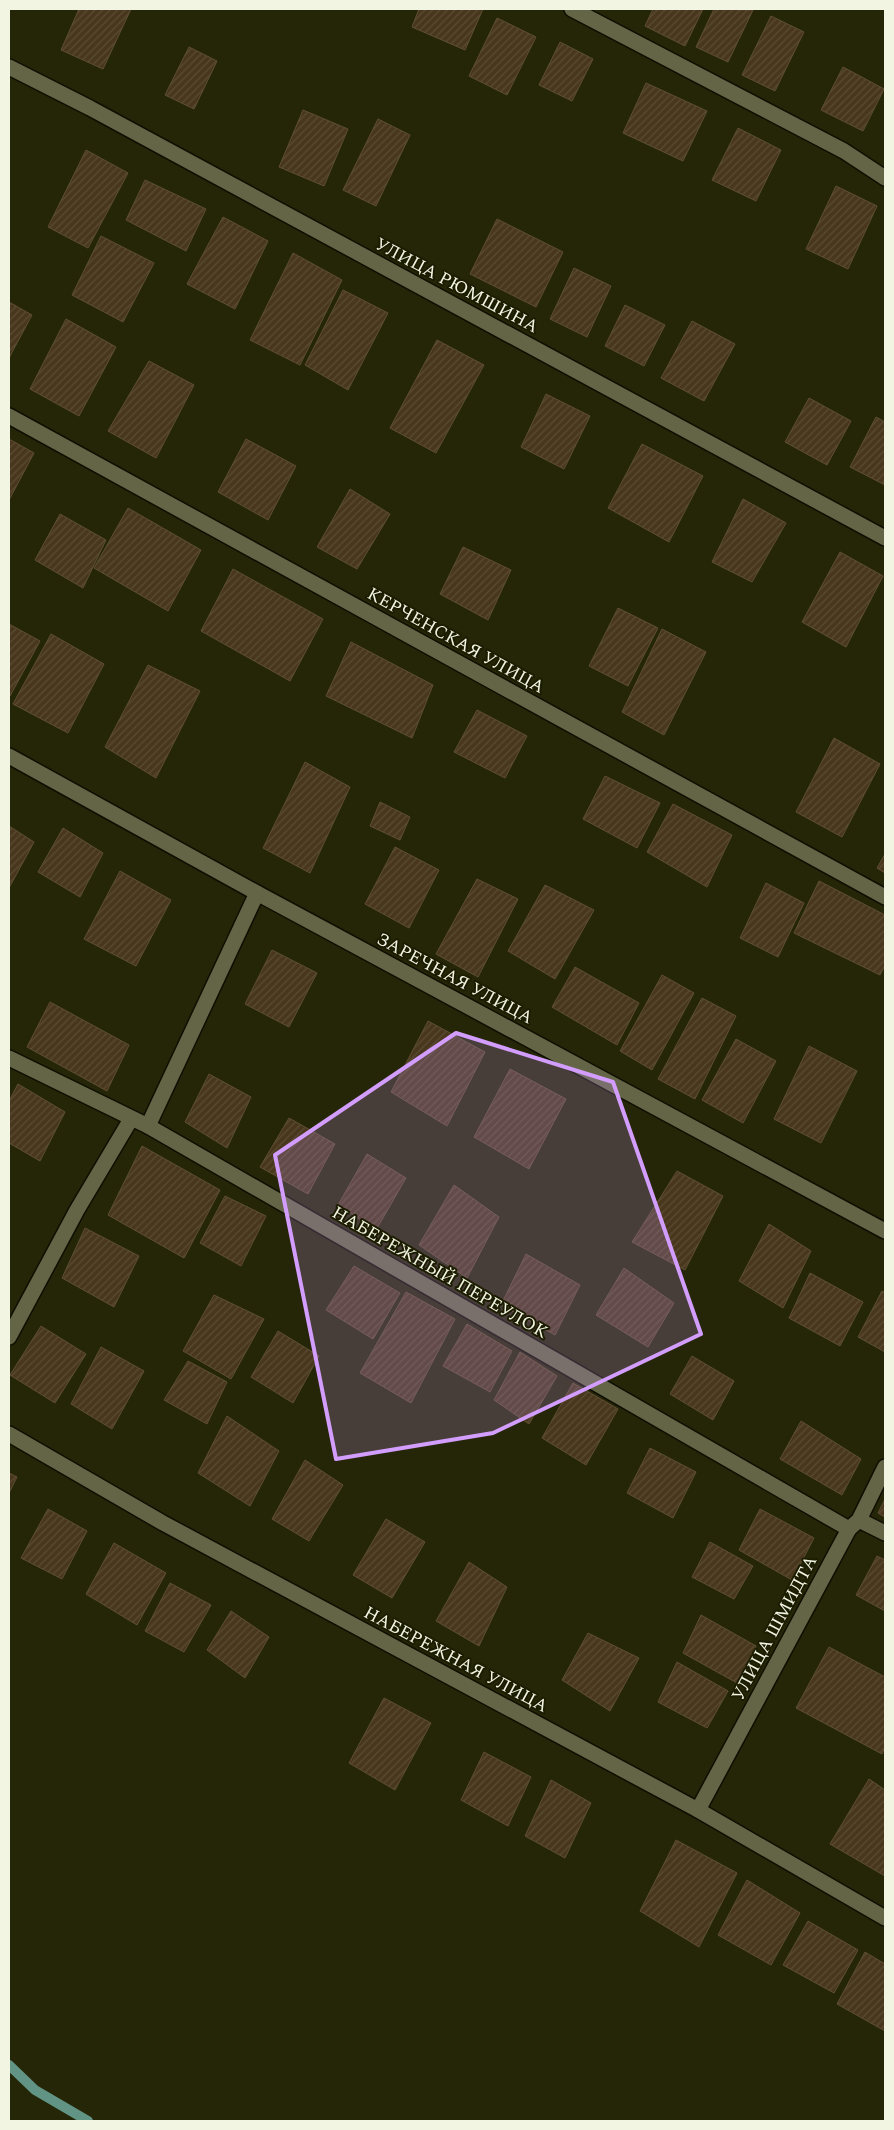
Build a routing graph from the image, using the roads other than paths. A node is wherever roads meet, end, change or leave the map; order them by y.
1 (572, 9) edge
2 (9, 67) edge
3 (885, 178) edge
4 (9, 416) edge
5 (885, 538) edge
6 (9, 756) edge
7 (257, 893) junction
8 (885, 897) edge
9 (9, 1058) edge
10 (131, 1119) junction
11 (148, 1126) junction
12 (885, 1231) edge
13 (9, 1337) edge
14 (9, 1434) edge
15 (885, 1467) edge
16 (854, 1524) junction
17 (885, 1533) edge
18 (698, 1810) junction
19 (885, 1918) edge

1 - 3 street
2 - 5 street, УЛИЦА РЮМШИНА
4 - 8 street, КЕРЧЕНСКАЯ УЛИЦА
6 - 7 street, ЗАРЕЧНАЯ УЛИЦА
7 - 11 street
7 - 12 street, ЗАРЕЧНАЯ УЛИЦА
9 - 10 street, НАБЕРЕЖНЫЙ ПЕРЕУЛОК
10 - 11 street, НАБЕРЕЖНЫЙ ПЕРЕУЛОК
10 - 13 street
11 - 16 street, НАБЕРЕЖНЫЙ ПЕРЕУЛОК
14 - 18 street, НАБЕРЕЖНАЯ УЛИЦА
15 - 16 street, УЛИЦА ШМИДТА
16 - 17 street, НАБЕРЕЖНЫЙ ПЕРЕУЛОК
16 - 18 street, УЛИЦА ШМИДТА
18 - 19 street, НАБЕРЕЖНАЯ УЛИЦА

